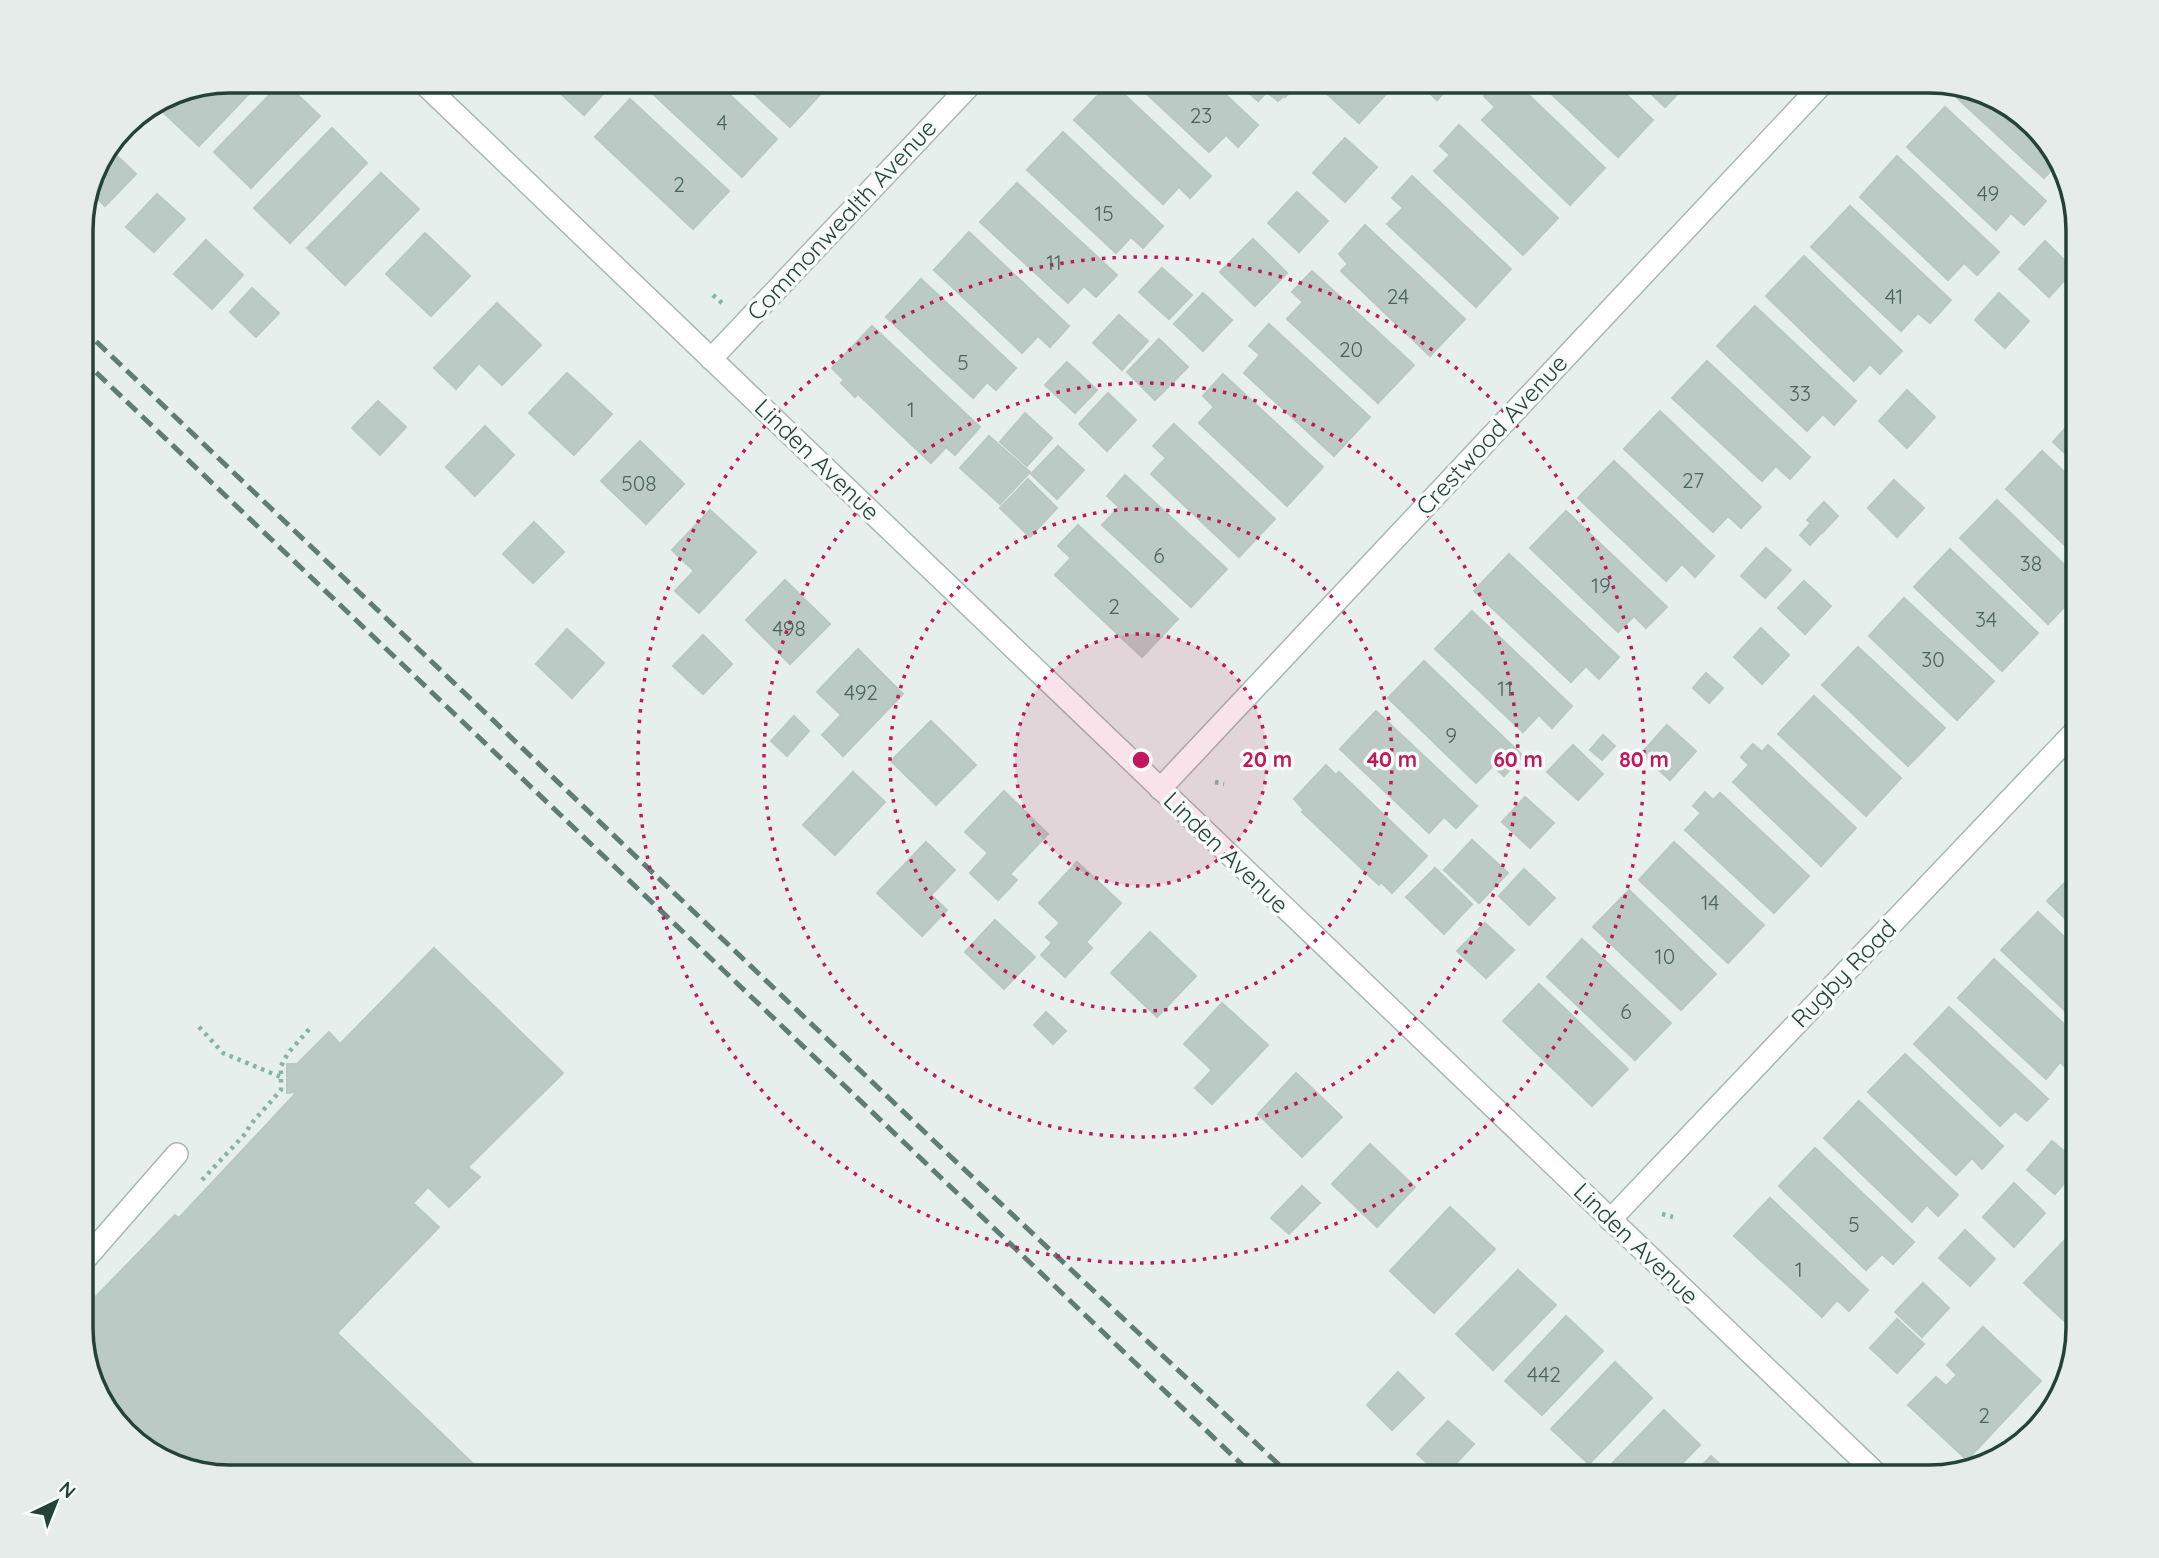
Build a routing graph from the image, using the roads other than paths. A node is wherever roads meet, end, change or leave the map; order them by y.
1 (435, 93) edge
2 (962, 93) edge
3 (1813, 93) edge
4 (711, 359) junction
5 (2066, 741) edge
6 (1160, 789) junction
7 (177, 1154) dead end
8 (1611, 1220) junction
9 (93, 1250) edge
10 (1866, 1465) edge

1 - 4 street, Linden Avenue
2 - 4 street, Commonwealth Avenue
3 - 6 street, Crestwood Avenue
4 - 6 street, Linden Avenue
5 - 8 street, Rugby Road
6 - 8 street, Linden Avenue
7 - 9 street
8 - 10 street, Linden Avenue

